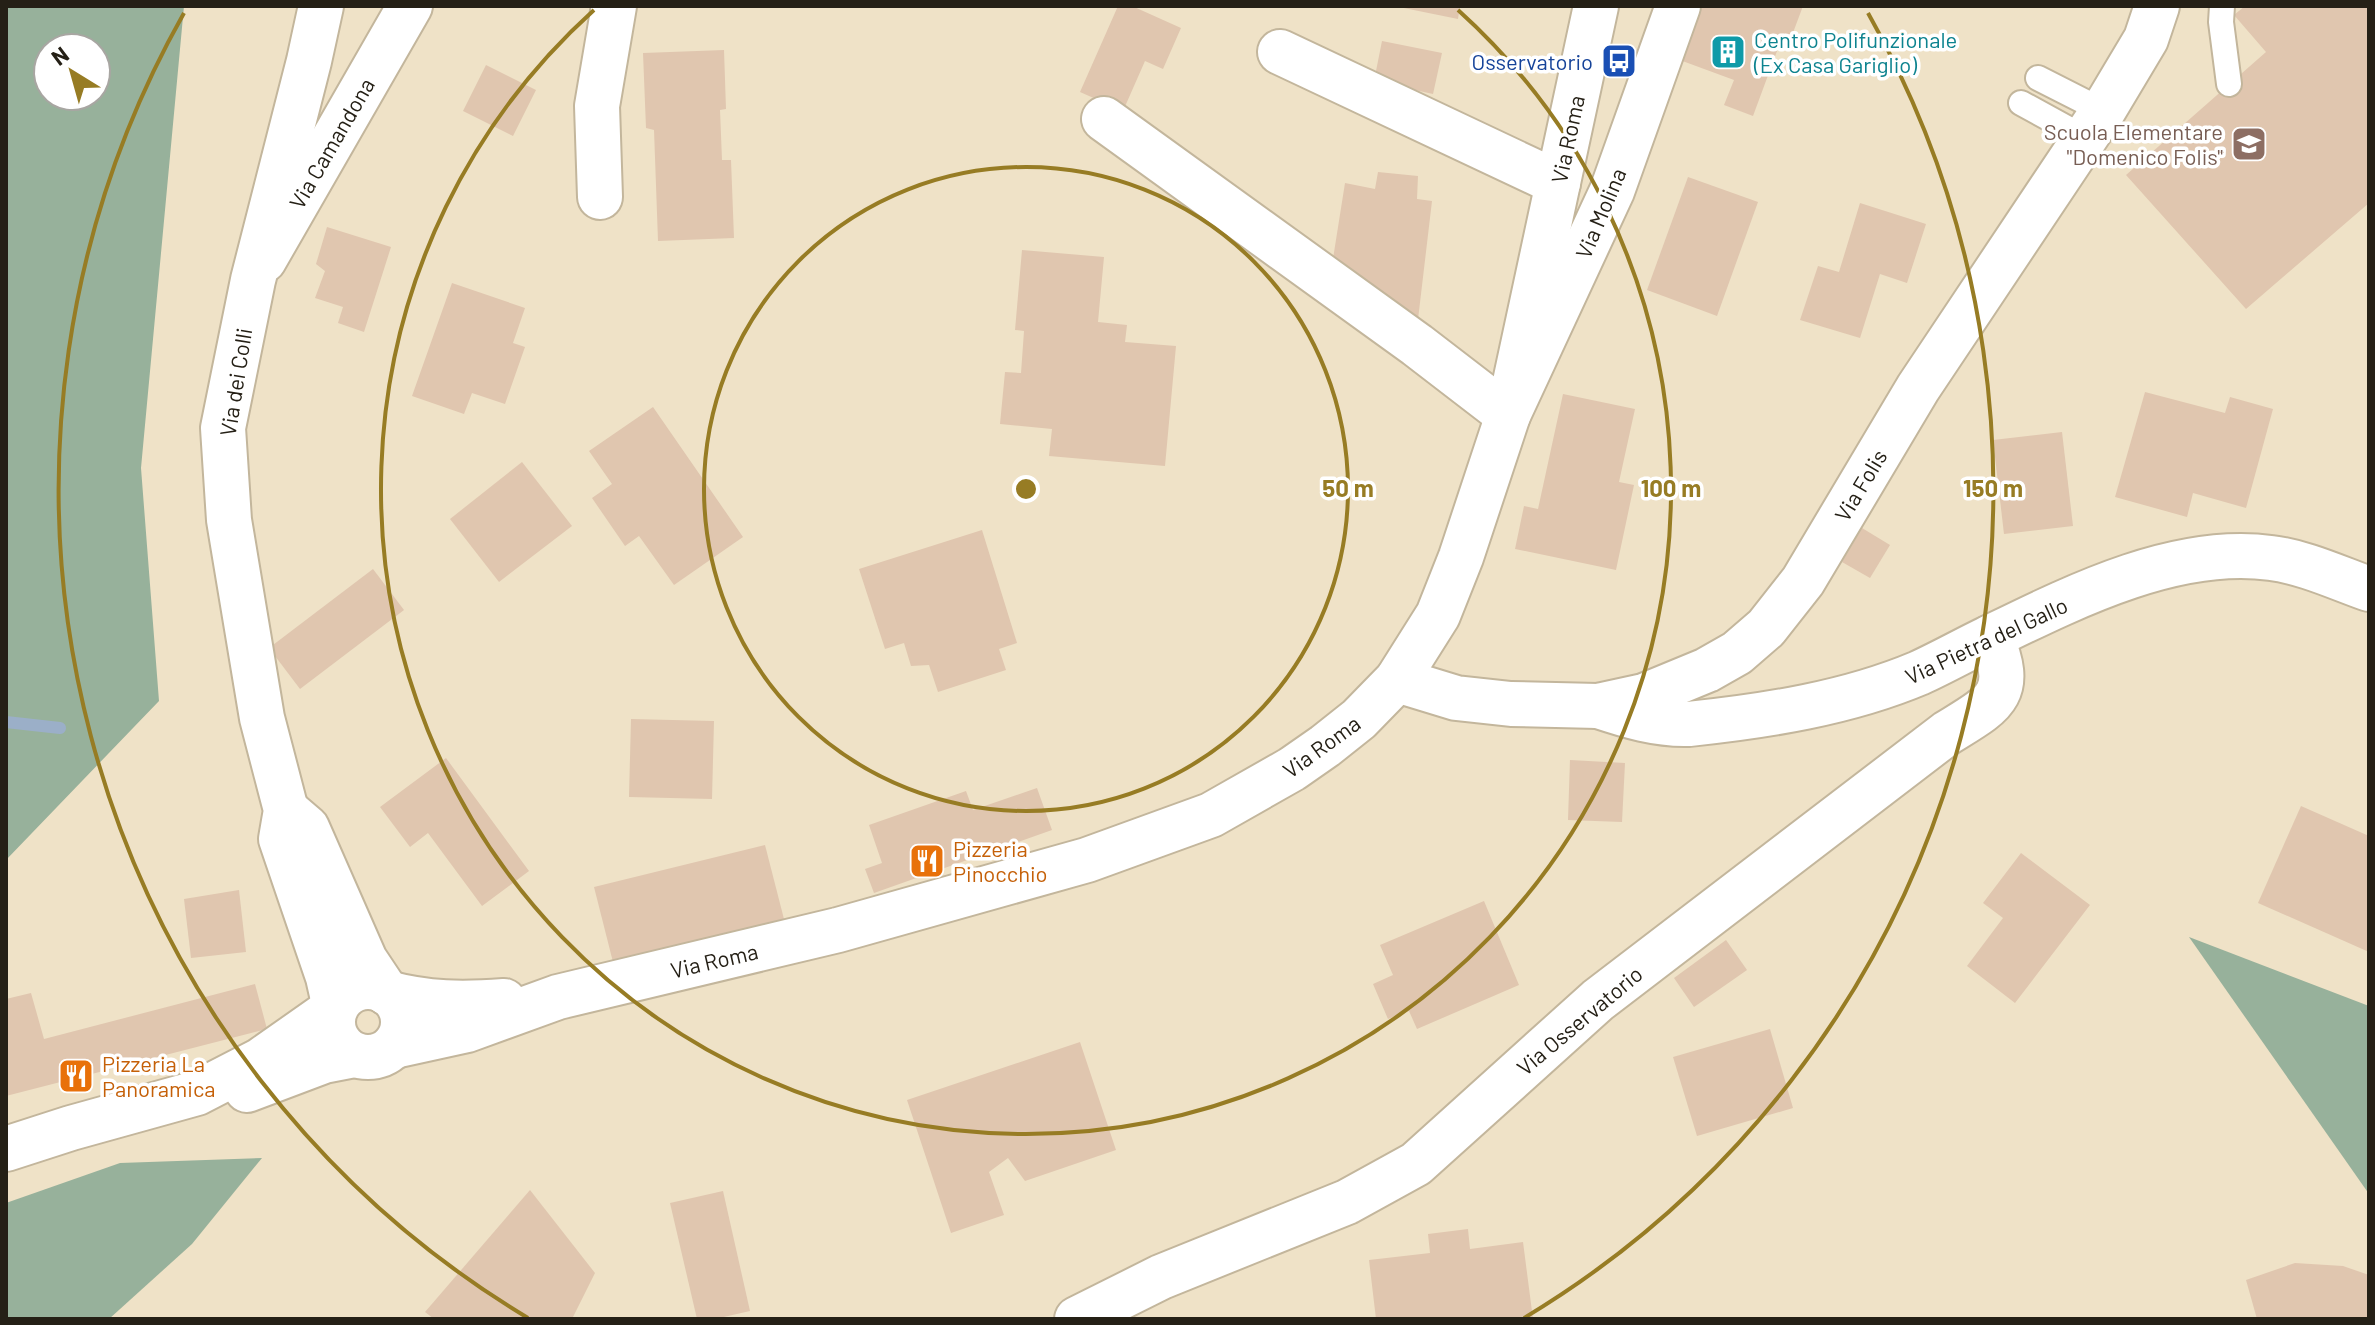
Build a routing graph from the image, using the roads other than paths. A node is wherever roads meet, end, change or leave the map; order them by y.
1 (321, 6) edge
2 (410, 6) edge
3 (614, 6) edge
4 (1596, 6) edge
5 (1678, 6) edge
6 (2157, 6) edge
7 (2222, 6) edge
8 (1280, 52) dead end
9 (2038, 78) dead end
10 (2229, 84) dead end
11 (2021, 103) dead end
12 (1104, 119) dead end
13 (2094, 124) junction
14 (1558, 183) junction
15 (600, 197) dead end
16 (253, 280) junction
17 (1508, 415) junction
18 (2369, 589) edge
19 (1991, 637) junction
20 (1397, 680) junction
21 (1598, 706) junction
22 (286, 810) junction
23 (387, 993) junction
24 (558, 997) junction
25 (335, 1008) junction
26 (374, 1051) junction
27 (197, 1093) junction
28 (6, 1149) edge
29 (1077, 1319) edge

1 - 16 street, Via dei Colli
2 - 16 street, Via Camandona
3 - 15 street
4 - 14 street, Via Roma
5 - 17 street, Via Molina
6 - 13 street, Via Folis
7 - 10 lane
8 - 14 street
9 - 13 lane
11 - 13 lane
12 - 17 street
13 - 21 street, Via Folis
14 - 17 street, Via Roma
16 - 22 street, Via dei Colli
17 - 20 street, Via Roma
18 - 19 street, Via Pietra del Gallo
19 - 21 street, Via Pietra del Gallo
19 - 29 street, Via Osservatorio
20 - 21 street, Via Folis
20 - 24 street, Via Roma
22 - 23 street, Via dei Colli
22 - 25 street, Via dei Colli
23 - 24 street, Via Roma
23 - 25 street
23 - 26 street
24 - 26 street, Via Roma
25 - 26 street
25 - 27 street
26 - 27 street, Via Roma
27 - 28 street

